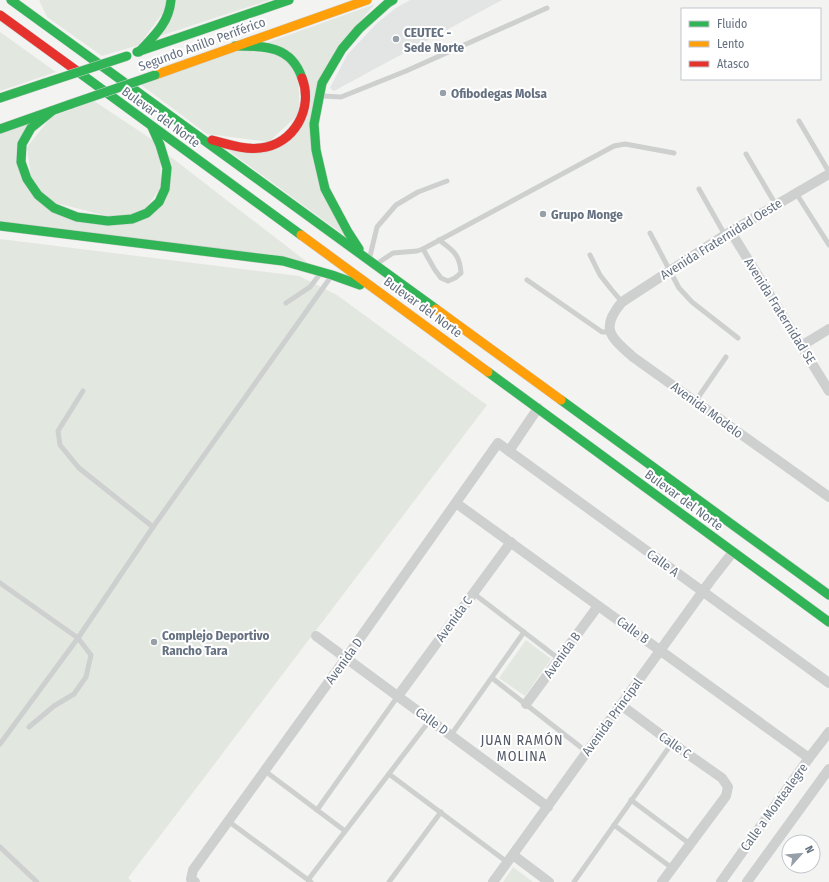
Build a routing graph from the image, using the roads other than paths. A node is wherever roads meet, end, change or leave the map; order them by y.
1 (11, 0) edge
2 (170, 0) edge
3 (289, 0) edge
4 (367, 0) edge
5 (393, 0) edge
6 (37, 6) dead end
7 (547, 8) dead end
8 (0, 15) edge
9 (44, 24) junction
10 (235, 46) junction
11 (139, 52) junction
12 (320, 96) junction
13 (0, 98) edge
14 (52, 111) junction
15 (799, 121) dead end
16 (152, 127) junction
17 (0, 129) edge
18 (199, 136) junction
19 (674, 153) dead end
20 (746, 154) dead end
21 (829, 173) edge
22 (447, 181) dead end
23 (699, 189) dead end
24 (796, 193) junction
25 (776, 205) junction
26 (0, 226) edge
27 (650, 233) dead end
28 (728, 233) junction
29 (439, 240) junction
30 (829, 245) edge
31 (423, 249) junction
32 (590, 255) dead end
33 (369, 261) junction
34 (671, 271) junction
35 (321, 272) junction
36 (332, 275) junction
37 (527, 280) dead end
38 (379, 292) junction
39 (286, 303) dead end
40 (619, 306) junction
41 (829, 329) edge
42 (610, 332) junction
43 (738, 338) dead end
44 (801, 346) junction
45 (726, 357) dead end
46 (83, 390) dead end
47 (829, 391) edge
48 (695, 402) junction
49 (538, 408) junction
50 (498, 443) joint
51 (509, 451) junction
52 (829, 498) edge
53 (456, 503) junction
54 (153, 526) junction
55 (511, 542) junction
56 (733, 552) junction
57 (0, 583) edge
58 (702, 592) junction
59 (473, 593) junction
60 (829, 595) edge
61 (598, 606) junction
62 (829, 622) edge
63 (524, 632) junction
64 (316, 636) dead end
65 (78, 638) junction
66 (660, 650) junction
67 (346, 658) junction
68 (559, 659) junction
69 (492, 678) junction
70 (829, 683) edge
71 (398, 696) junction
72 (526, 704) junction
73 (620, 705) junction
74 (430, 720) junction
75 (29, 727) dead end
76 (829, 732) edge
77 (451, 735) junction
78 (672, 743) junction
79 (0, 744) edge
80 (587, 752) junction
81 (809, 758) junction
82 (829, 769) edge
83 (265, 770) junction
84 (389, 774) junction
85 (632, 800) junction
86 (548, 807) junction
87 (317, 810) junction
88 (441, 812) junction
89 (228, 821) junction
90 (614, 825) junction
91 (345, 831) junction
92 (690, 844) junction
93 (0, 847) edge
94 (510, 858) junction
95 (672, 868) junction
96 (193, 880) edge
97 (310, 881) edge
98 (38, 882) edge
99 (389, 882) edge
100 (493, 882) edge
101 (549, 882) edge
102 (574, 882) edge
103 (662, 882) edge
104 (720, 882) edge
105 (747, 882) edge

1 - 9 main road, Bulevar del Norte
2 - 11 main road
3 - 11 main road, Segundo Anillo Periférico
4 - 10 main road, Segundo Anillo Periférico
5 - 12 main road
6 - 9 main road
7 - 12 lane
8 - 16 main road, Bulevar del Norte
9 - 18 main road, Bulevar del Norte
10 - 14 main road, Segundo Anillo Periférico, bridge
10 - 18 main road
11 - 13 main road, Segundo Anillo Periférico, bridge
12 - 33 main road
14 - 16 main road
14 - 17 main road, Segundo Anillo Periférico
15 - 21 lane
16 - 38 main road, Bulevar del Norte
18 - 33 main road, Bulevar del Norte
19 - 29 lane
20 - 25 lane
21 - 24 street, Avenida Fraternidad Oeste
22 - 33 lane
23 - 28 lane
24 - 25 street, Avenida Fraternidad Oeste
24 - 30 lane
25 - 28 street, Avenida Fraternidad Oeste
26 - 35 main road
27 - 34 lane
28 - 34 street, Avenida Fraternidad Oeste
28 - 44 street, Avenida Fraternidad SE
29 - 31 lane
29 - 31 lane
31 - 33 lane
32 - 40 lane
33 - 60 main road, Bulevar del Norte
34 - 40 street, Avenida Fraternidad Oeste
34 - 43 lane
35 - 36 main road
35 - 39 lane
36 - 38 main road
36 - 54 lane
37 - 42 lane
38 - 49 main road, Bulevar del Norte
40 - 42 street
41 - 44 street
42 - 48 street, Avenida Modelo
44 - 47 street, Avenida Fraternidad SE
45 - 48 lane
46 - 54 lane
48 - 52 street, Avenida Modelo
49 - 51 street
49 - 56 main road, Bulevar del Norte
50 - 51 street, Calle A
50 - 53 street, Avenida D
51 - 58 street, Calle A
53 - 55 street, Calle B
53 - 67 street, Avenida D
54 - 65 lane
55 - 59 street, Avenida C
55 - 61 street, Calle B
56 - 58 street, Avenida Principal
56 - 62 main road, Bulevar del Norte
57 - 65 lane
58 - 66 street, Avenida Principal
58 - 70 street, Calle A
59 - 63 lane
59 - 71 street, Avenida C
61 - 66 street, Calle B
61 - 68 street, Avenida B
63 - 68 lane
63 - 69 lane
64 - 67 street, Calle D
65 - 75 lane
65 - 79 lane
66 - 73 street, Avenida Principal
66 - 81 street, Calle B
67 - 71 street, Calle D
67 - 83 street, Avenida D
68 - 72 street, Avenida B
69 - 72 lane
69 - 77 lane
71 - 74 street, Calle D
71 - 87 lane
72 - 80 lane
73 - 78 street, Calle C
73 - 80 street, Avenida Principal
74 - 77 street, Calle D
74 - 84 lane
76 - 81 street, Calle a Montealegre
77 - 86 street, Calle D
78 - 85 lane
78 - 92 street, Calle C
80 - 86 street, Avenida Principal
81 - 104 street, Calle a Montealegre
82 - 105 street
83 - 87 lane
83 - 89 street, Avenida D
84 - 88 lane
84 - 91 lane
85 - 90 lane
85 - 92 lane
86 - 94 street, Avenida Principal
87 - 91 lane
88 - 94 lane
88 - 99 lane
89 - 96 street, Avenida D
89 - 97 lane
90 - 95 lane
90 - 102 lane
91 - 97 lane
92 - 95 street
93 - 98 lane
94 - 100 street, Avenida Principal
94 - 101 street
95 - 103 street

